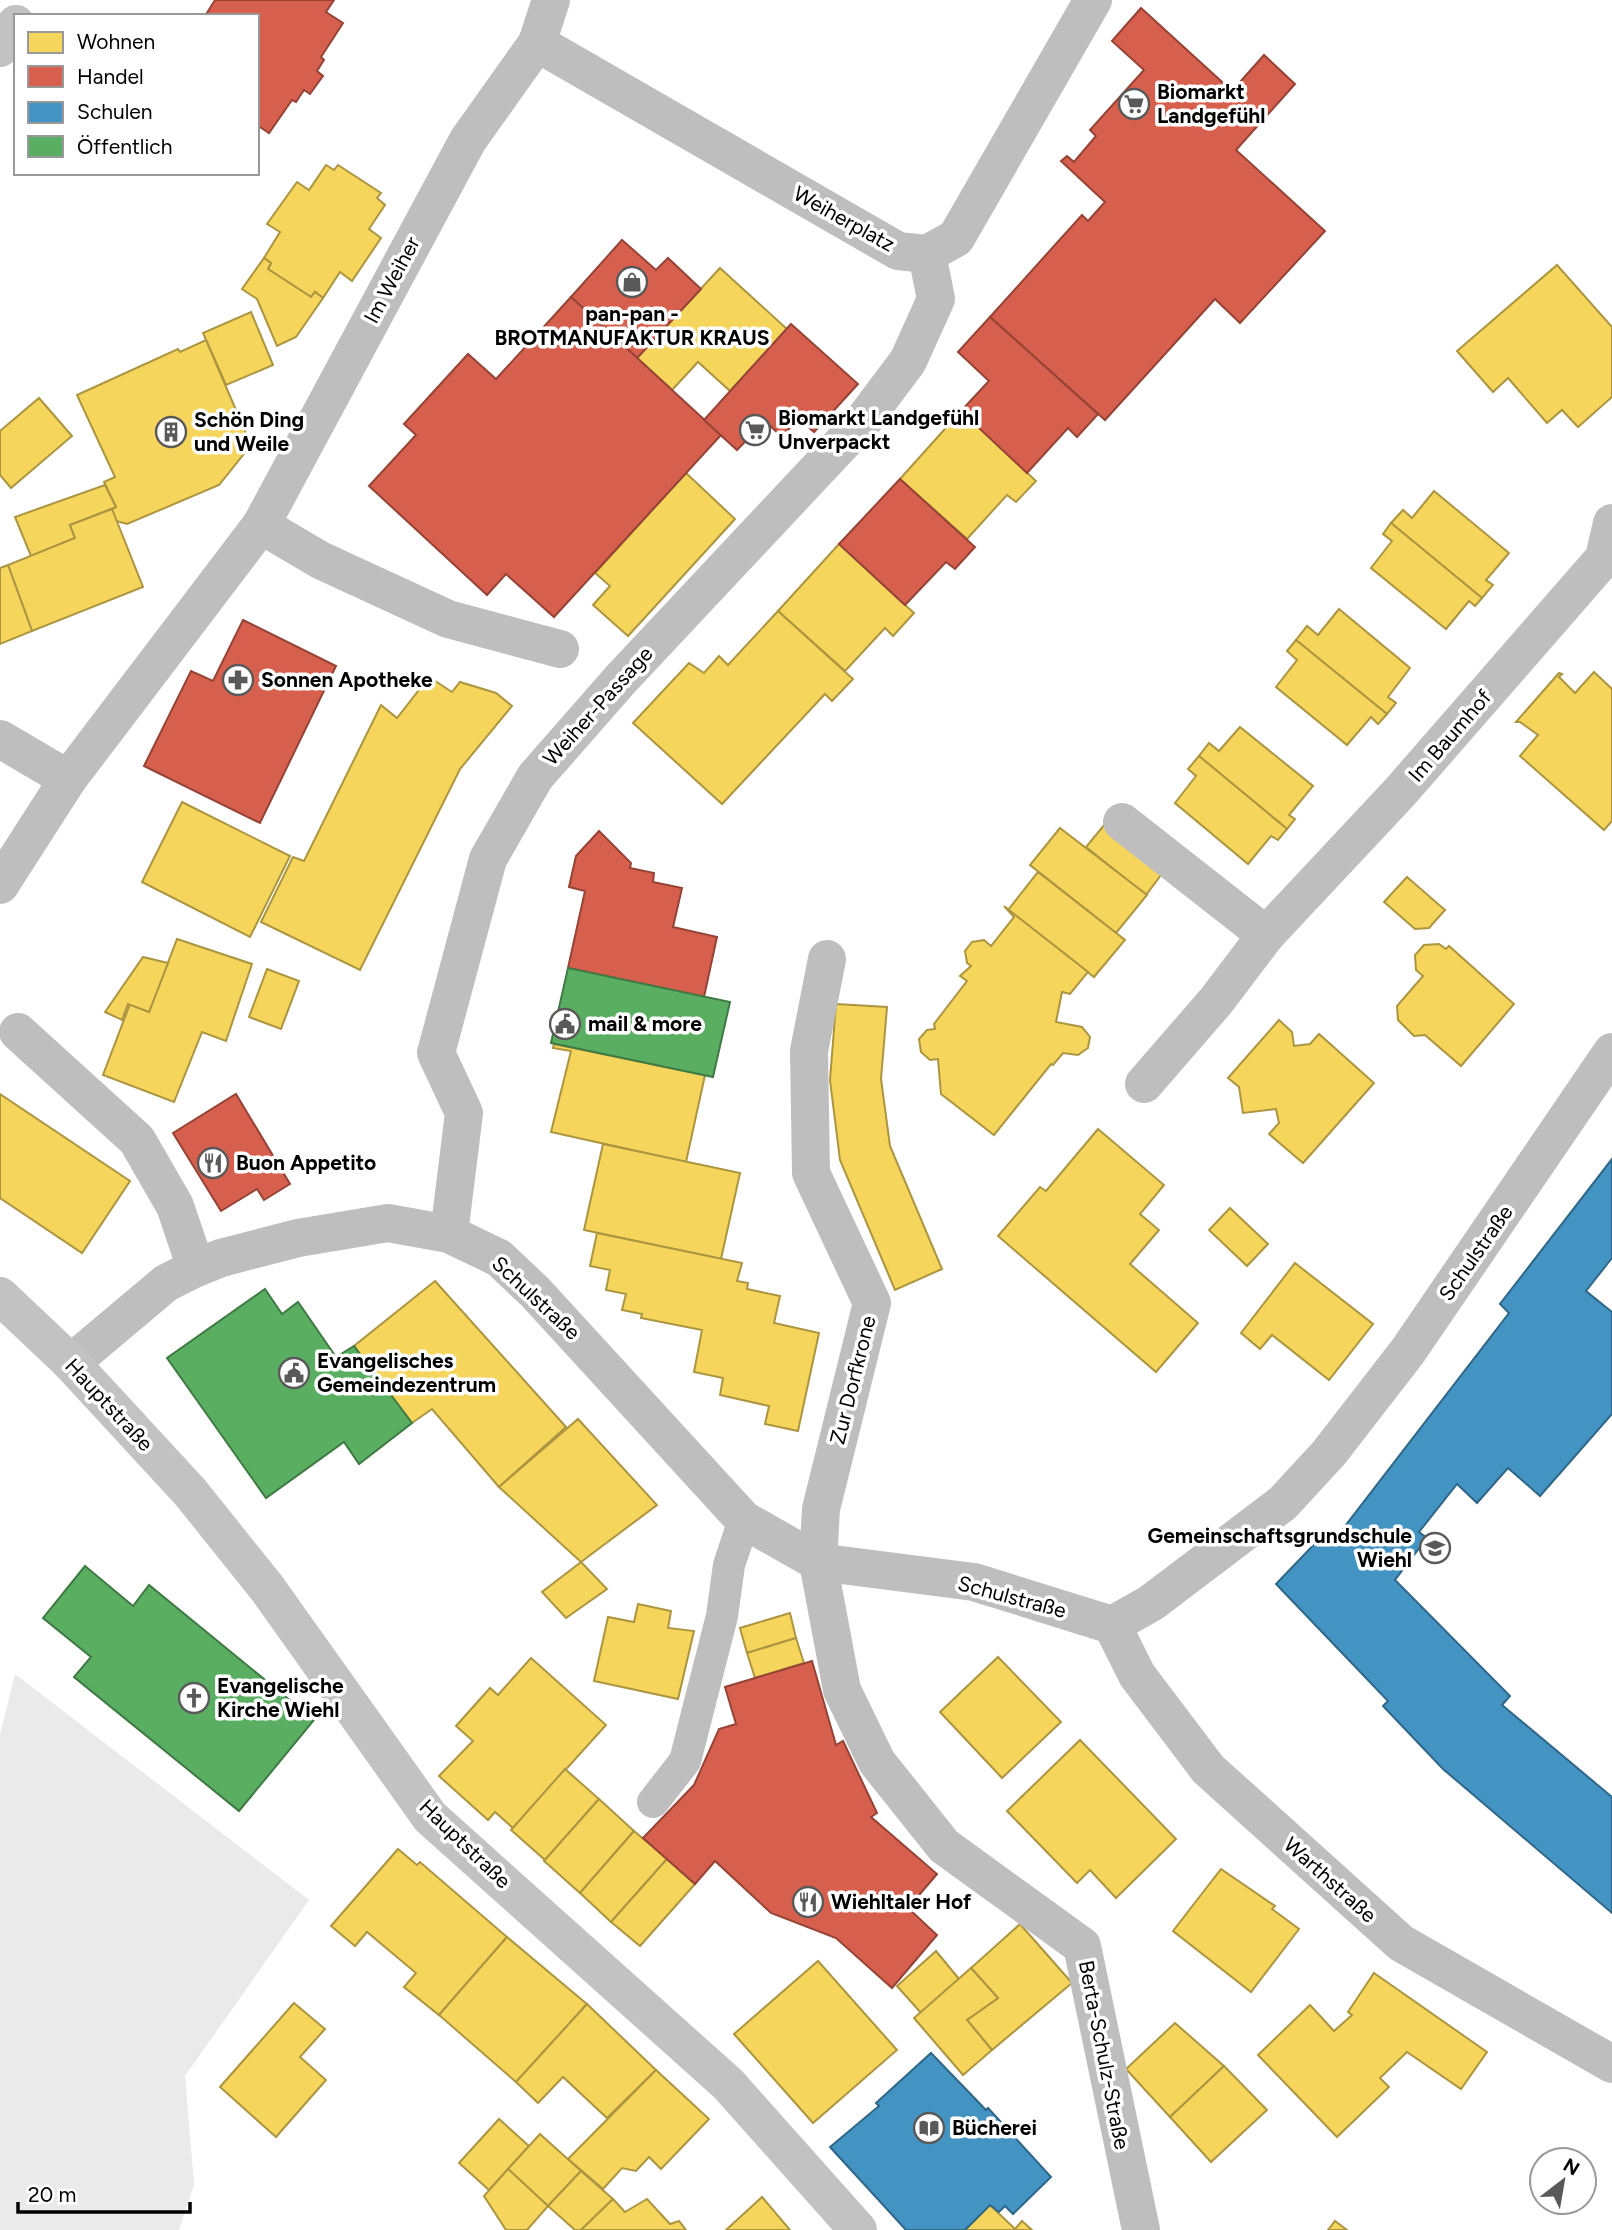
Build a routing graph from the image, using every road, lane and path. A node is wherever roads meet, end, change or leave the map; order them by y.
1 (551, 0) edge
2 (1093, 0) edge
3 (14, 27) edge
4 (537, 43) junction
5 (0, 48) edge
6 (927, 254) junction
7 (1612, 523) edge
8 (261, 525) junction
9 (560, 649) dead end
10 (0, 738) edge
11 (68, 779) junction
12 (1122, 822) dead end
13 (0, 885) edge
14 (1266, 935) junction
15 (827, 959) dead end
16 (18, 1031) dead end
17 (1612, 1052) edge
18 (1144, 1084) dead end
19 (449, 1234) junction
20 (196, 1268) junction
21 (0, 1296) edge
22 (71, 1363) junction
23 (744, 1520) junction
24 (818, 1562) junction
25 (1112, 1625) junction
26 (653, 1802) dead end
27 (1612, 2064) edge
28 (858, 2230) edge
29 (1140, 2230) edge

1 - 4 street
2 - 6 street
3 - 5 street
4 - 6 street, Weiherplatz
4 - 8 street, Im Weiher
6 - 19 street, Weiher-Passage
7 - 14 street, Im Baumhof
8 - 9 street
8 - 11 street, Im Weiher
10 - 11 street
11 - 13 street, Im Weiher
12 - 14 street
14 - 18 street, Im Baumhof
15 - 24 street, Zur Dorfkrone
16 - 20 street
17 - 25 street, Schulstraße
19 - 20 street, Schulstraße
19 - 23 street, Schulstraße
20 - 22 street, Schulstraße
21 - 22 street, Hauptstraße
22 - 28 street, Hauptstraße
23 - 24 street, Schulstraße
23 - 26 lane
24 - 25 street, Schulstraße
24 - 29 street, Berta-Schulz-Straße
25 - 27 street, Warthstraße

